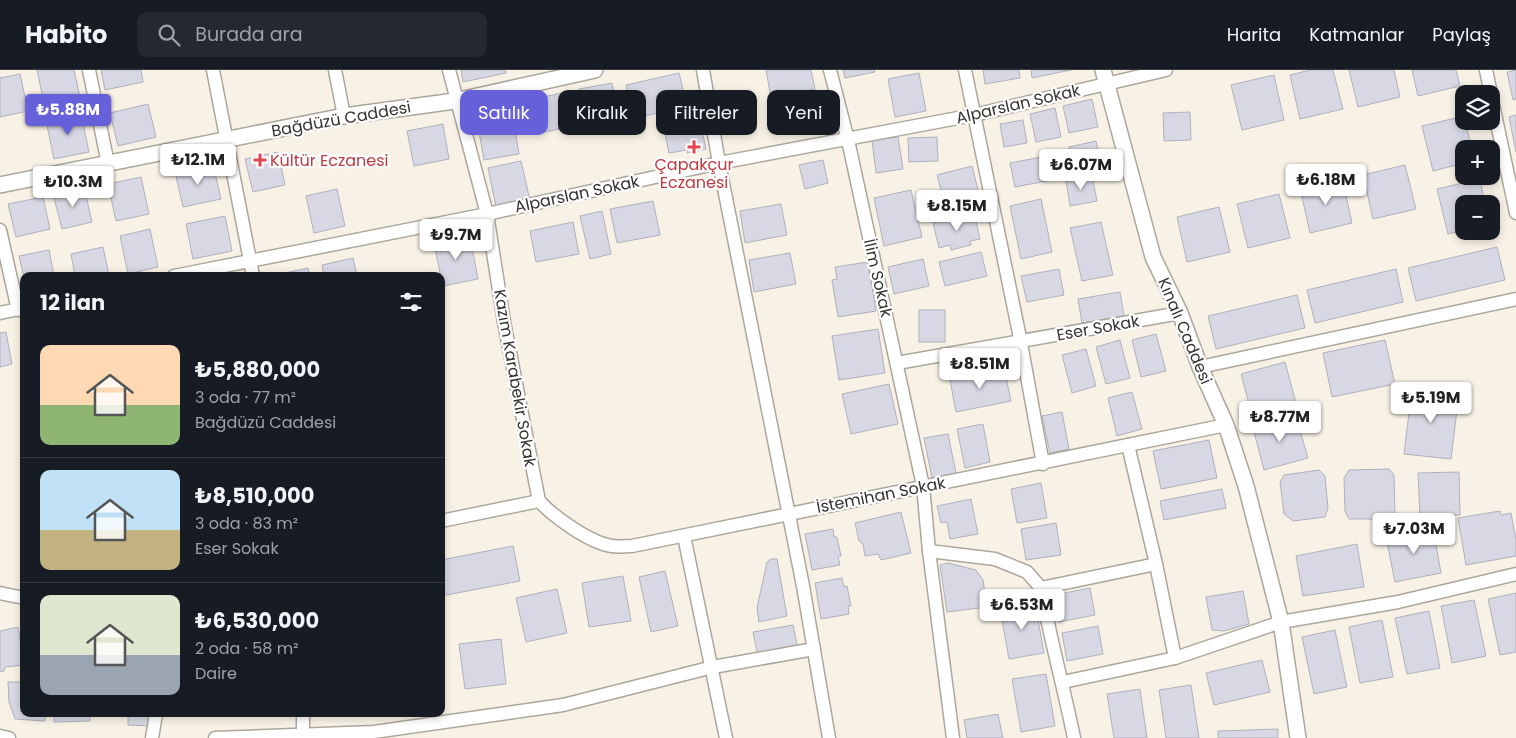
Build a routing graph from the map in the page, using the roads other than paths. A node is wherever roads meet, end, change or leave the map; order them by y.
1 (89, 70) edge
2 (212, 70) edge
3 (335, 70) edge
4 (449, 70) edge
5 (594, 70) edge
6 (703, 70) edge
7 (830, 70) edge
8 (965, 70) edge
9 (1166, 70) edge
10 (1486, 70) edge
11 (575, 72) edge
12 (1105, 76) edge
13 (1489, 85) edge
14 (455, 101) junction
15 (974, 115) junction
16 (344, 116) junction
17 (1498, 130) edge
18 (226, 140) junction
19 (848, 140) junction
20 (719, 163) junction
21 (108, 164) junction
22 (0, 186) edge
23 (1516, 213) edge
24 (487, 214) junction
25 (0, 230) edge
26 (250, 260) junction
27 (193, 272) edge
28 (252, 272) edge
29 (1516, 299) edge
30 (20, 305) edge
31 (20, 309) edge
32 (1180, 313) junction
33 (0, 314) edge
34 (1021, 343) junction
35 (897, 364) junction
36 (1200, 367) junction
37 (1226, 425) junction
38 (1128, 445) junction
39 (1043, 464) junction
40 (923, 486) junction
41 (542, 505) junction
42 (789, 513) junction
43 (445, 520) edge
44 (684, 536) junction
45 (929, 551) junction
46 (1156, 564) junction
47 (1516, 574) edge
48 (1041, 588) junction
49 (0, 592) edge
50 (20, 598) edge
51 (1282, 622) junction
52 (814, 649) junction
53 (1175, 658) junction
54 (713, 667) junction
55 (1063, 682) junction
56 (156, 717) edge
57 (303, 717) edge
58 (303, 735) junction
59 (1071, 737) edge
60 (152, 738) edge
61 (215, 738) edge
62 (726, 738) edge
63 (829, 738) edge
64 (953, 738) edge
65 (1298, 738) edge

1 - 21 street
2 - 18 street
3 - 16 street
4 - 14 street, Kazım Karabekir Sokak
5 - 11 street, Bağdüzü Caddesi
6 - 20 street
7 - 19 street, İlim Sokak
8 - 15 street
9 - 12 street, Alparslan Sokak
10 - 13 street
11 - 14 street, Bağdüzü Caddesi
12 - 15 street, Alparslan Sokak
12 - 32 street, Kınalı Caddesi
14 - 16 street, Bağdüzü Caddesi
14 - 24 street, Kazım Karabekir Sokak
15 - 19 street, Alparslan Sokak
15 - 34 street
16 - 18 street, Bağdüzü Caddesi
17 - 23 street
18 - 21 street, Bağdüzü Caddesi
18 - 26 street
19 - 20 street, Alparslan Sokak
19 - 35 street, İlim Sokak
20 - 24 street, Alparslan Sokak
20 - 42 street
21 - 22 street, Bağdüzü Caddesi
24 - 26 street, Alparslan Sokak
24 - 41 street, Kazım Karabekir Sokak
25 - 30 street
26 - 27 street, Alparslan Sokak
26 - 28 street
29 - 36 street
31 - 33 street
32 - 34 street, Eser Sokak
32 - 36 street, Kınalı Caddesi
34 - 35 street, Eser Sokak
34 - 39 street
35 - 40 street, İlim Sokak
36 - 37 street, Kınalı Caddesi
37 - 38 street, İstemihan Sokak
37 - 51 street, Kınalı Caddesi
38 - 39 street, İstemihan Sokak
38 - 46 street
39 - 40 street, İstemihan Sokak
40 - 42 street, İstemihan Sokak
40 - 45 street, İlim Sokak
41 - 43 street
41 - 44 street, İstemihan Sokak
42 - 44 street, İstemihan Sokak
42 - 52 street
44 - 54 street
45 - 48 street
45 - 64 street, İlim Sokak
46 - 48 street
46 - 53 street
47 - 51 street
48 - 55 street
49 - 50 street
51 - 53 street
51 - 65 street, Kınalı Caddesi
52 - 54 street
52 - 63 street
53 - 55 street
54 - 58 street
54 - 62 street
55 - 59 street
56 - 60 street
57 - 58 street
58 - 61 street

